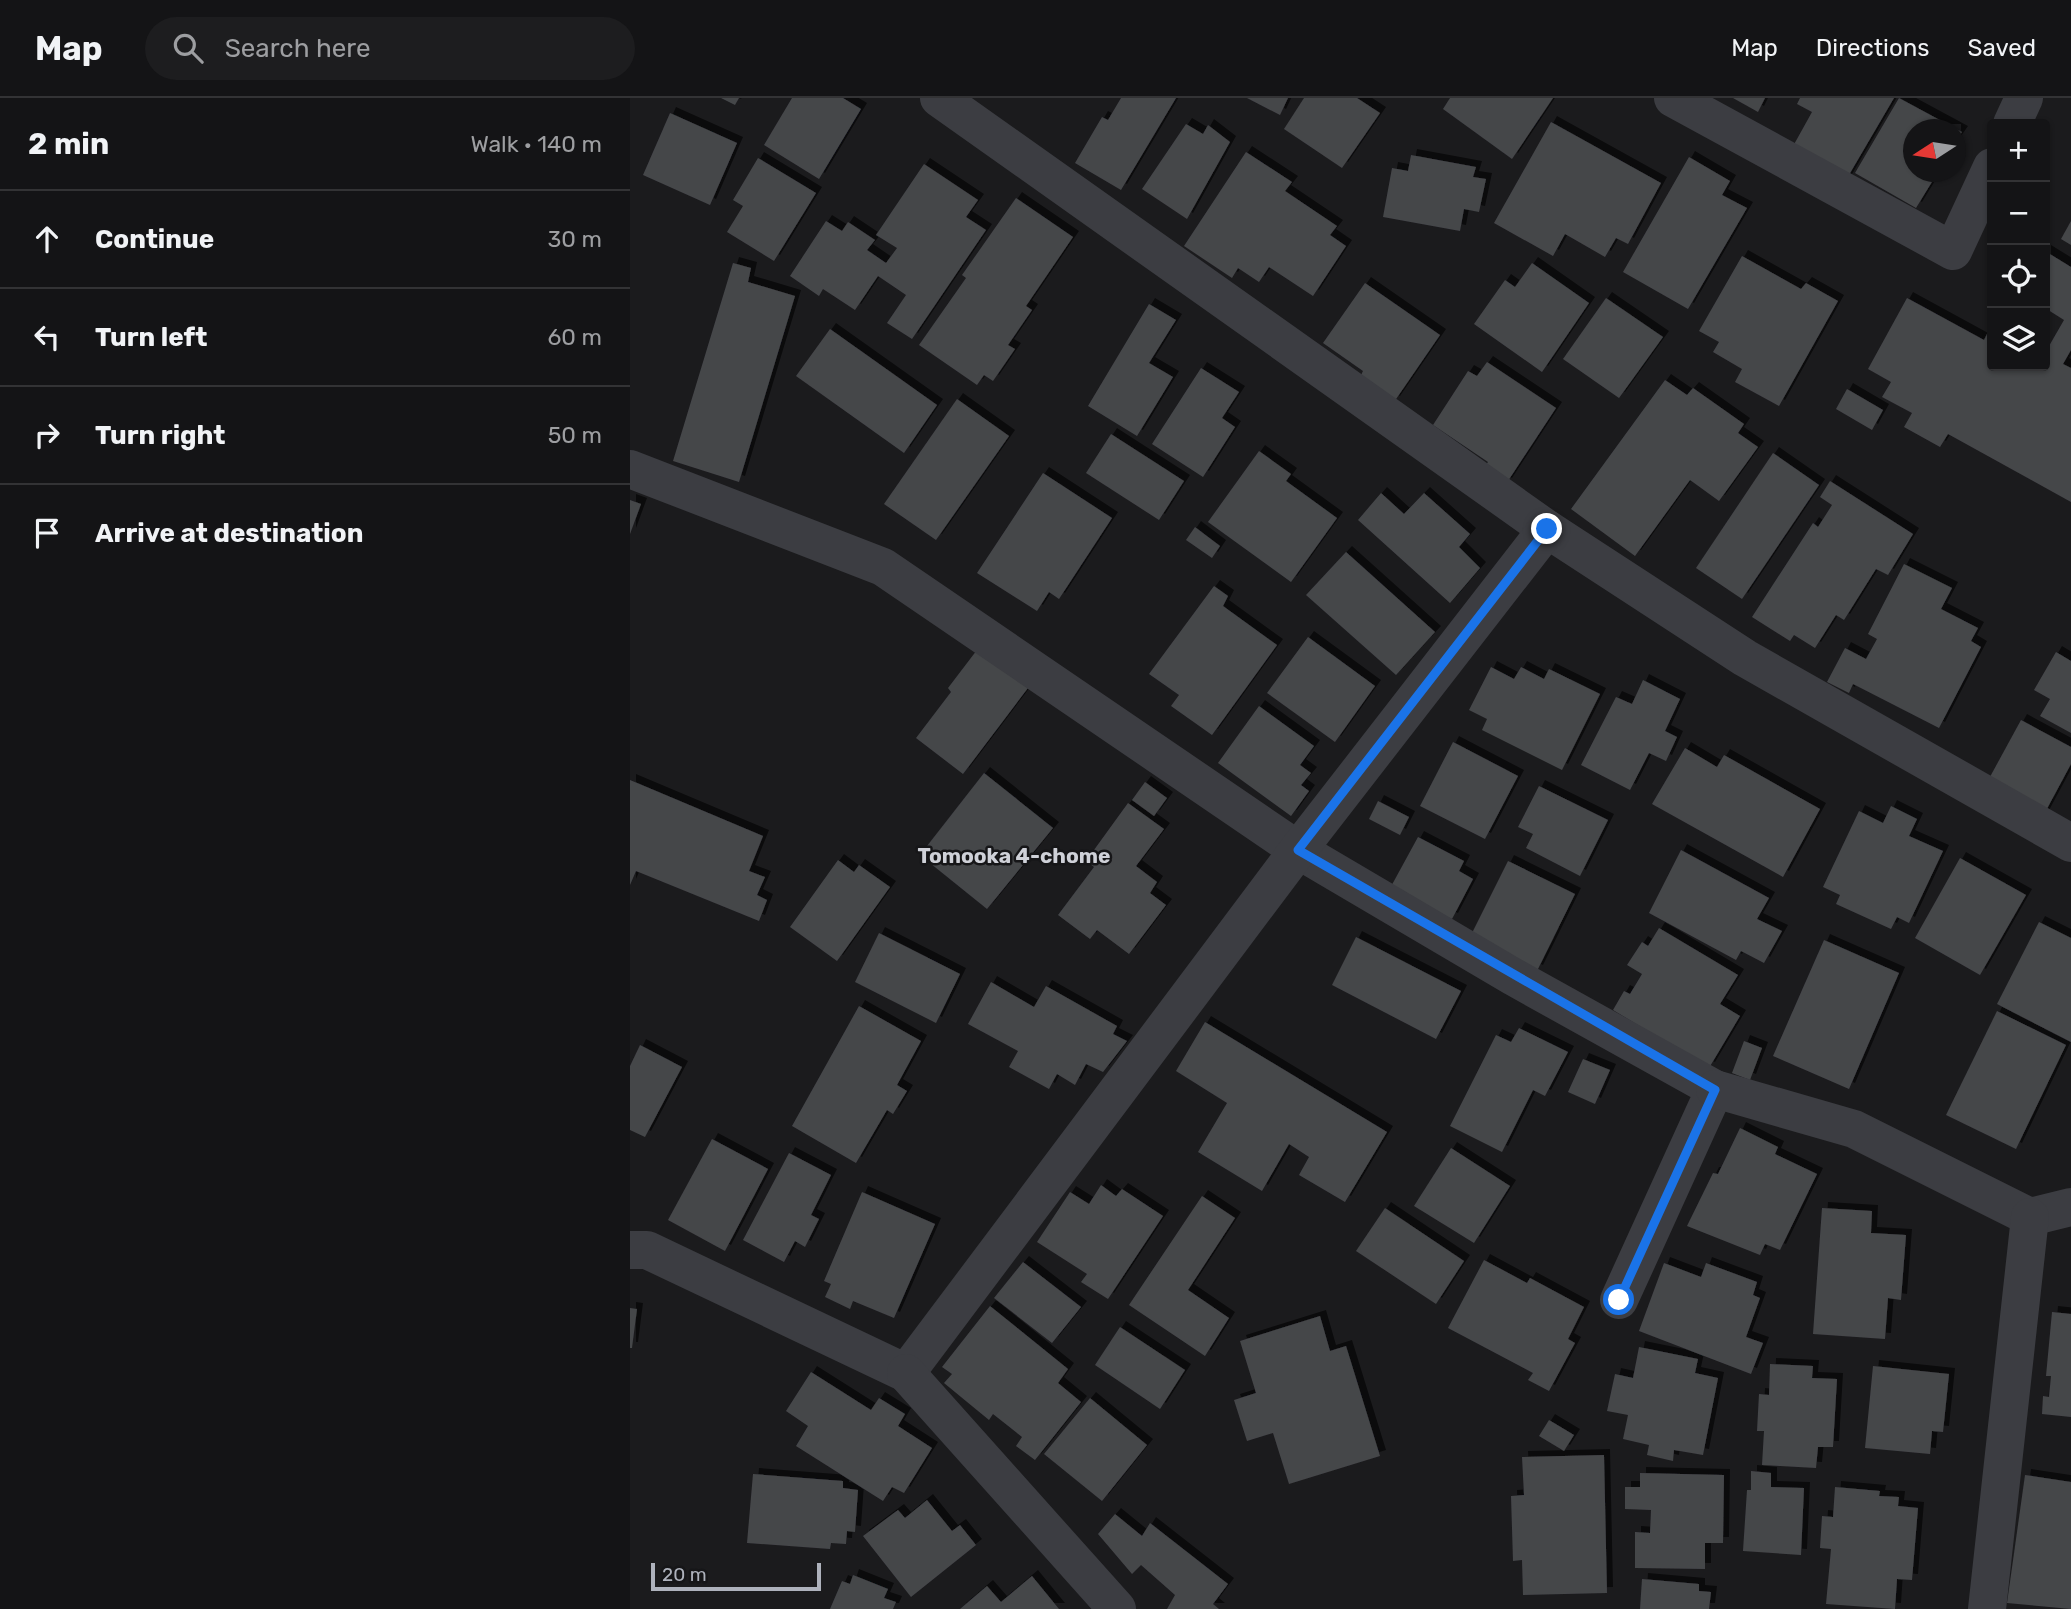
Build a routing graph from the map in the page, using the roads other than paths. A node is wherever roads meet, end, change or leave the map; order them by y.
1 (939, 98) edge
2 (1673, 98) edge
3 (2024, 98) edge
4 (2014, 119) edge
5 (1987, 178) edge
6 (630, 469) edge
7 (1547, 529) junction
8 (2071, 843) edge
9 (1298, 850) junction
10 (1715, 1090) junction
11 (2071, 1207) edge
12 (2030, 1217) junction
13 (630, 1250) edge
14 (1619, 1300) dead end
15 (906, 1373) junction
16 (1117, 1609) edge
17 (1987, 1609) edge

1 - 7 street
2 - 5 street
3 - 4 street
6 - 9 street
7 - 8 street
7 - 9 street
9 - 10 street
9 - 15 street
10 - 12 street
10 - 14 street
11 - 12 street
12 - 17 street
13 - 15 street
15 - 16 street

